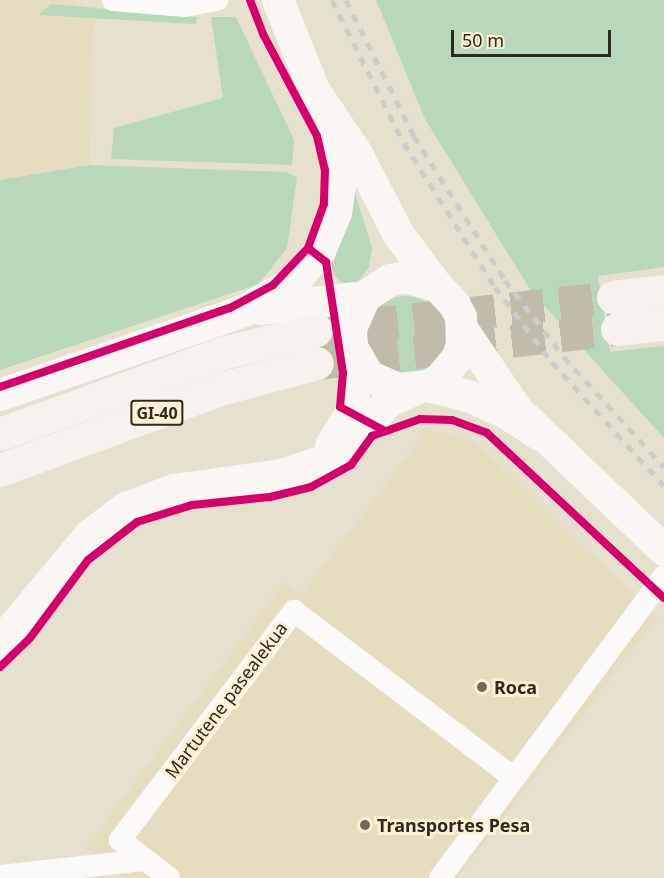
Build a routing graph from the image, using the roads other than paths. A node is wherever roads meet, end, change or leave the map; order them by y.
1 (113, 0) edge
2 (217, 0) edge
3 (278, 0) edge
4 (332, 119) junction
5 (388, 217) junction
6 (437, 286) junction
7 (664, 291) edge
8 (370, 292) junction
9 (613, 297) tunnel mouth
10 (244, 311) junction
11 (664, 324) edge
12 (617, 329) tunnel mouth
13 (316, 330) tunnel mouth
14 (463, 330) junction
15 (317, 363) tunnel mouth
16 (359, 364) junction
17 (421, 388) junction
18 (0, 395) edge
19 (0, 434) edge
20 (540, 435) junction
21 (320, 462) junction
22 (0, 470) edge
23 (664, 550) edge
24 (664, 576) edge
25 (0, 643) edge
26 (514, 778) junction
27 (146, 860) junction
28 (0, 876) edge
29 (169, 878) edge
30 (440, 878) edge

1 - 2 street
3 - 4 main road
4 - 5 main road
4 - 10 main road
5 - 6 main road
5 - 8 main road
6 - 8 main road
6 - 14 main road
7 - 9 main road
8 - 10 main road
8 - 16 main road
10 - 18 main road
11 - 12 main road
13 - 19 main road, GI-40
14 - 17 main road
14 - 20 main road
15 - 22 main road, GI-40
16 - 17 main road
16 - 21 main road
17 - 20 main road
17 - 21 main road
20 - 23 main road
21 - 25 main road
24 - 26 street
26 - 27 street, Martutene pasealekua
26 - 30 street
27 - 28 street
27 - 29 street, Martutene pasealekua

